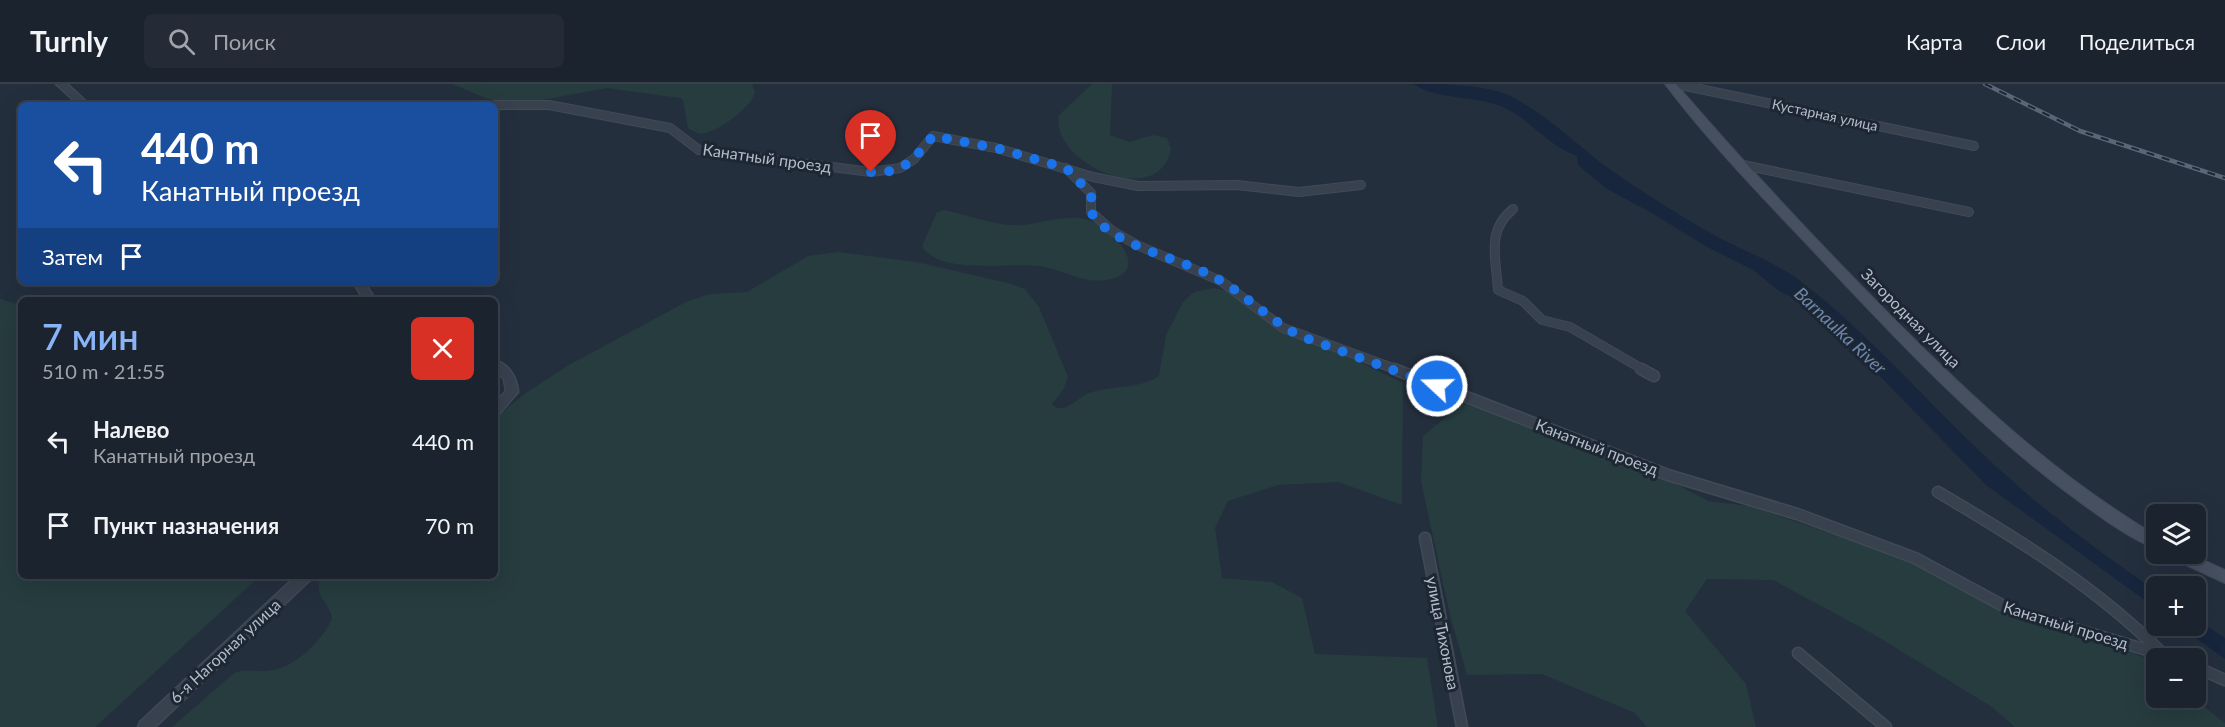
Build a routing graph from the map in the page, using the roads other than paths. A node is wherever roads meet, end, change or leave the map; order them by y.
1 (61, 84) edge
2 (1670, 84) edge
3 (1676, 84) edge
4 (82, 102) edge
5 (498, 105) edge
6 (1974, 146) dead end
7 (1738, 164) junction
8 (1066, 168) junction
9 (1361, 185) dead end
10 (1513, 209) dead end
11 (1969, 212) dead end
12 (498, 366) edge
13 (1654, 376) dead end
14 (498, 408) edge
15 (1938, 492) dead end
16 (2146, 536) edge
17 (1425, 538) dead end
18 (2197, 564) edge
19 (2225, 577) edge
20 (302, 579) edge
21 (2160, 648) edge
22 (2146, 649) edge
23 (1798, 653) dead end
24 (2206, 671) edge
25 (2225, 680) edge
26 (145, 727) edge
27 (1462, 727) edge
28 (1886, 727) edge

1 - 4 street
2 - 7 main road, Загородная улица
3 - 6 street, Кустарная улица
5 - 8 street, Канатный проезд
7 - 11 street
7 - 16 main road, Загородная улица
8 - 9 street, Канатный проезд
8 - 22 street, Канатный проезд
10 - 13 street
12 - 14 street
15 - 21 street
17 - 27 street, улица Тихонова
18 - 19 main road
20 - 26 street, 6-я Нагорная улица
23 - 28 street
24 - 25 street

